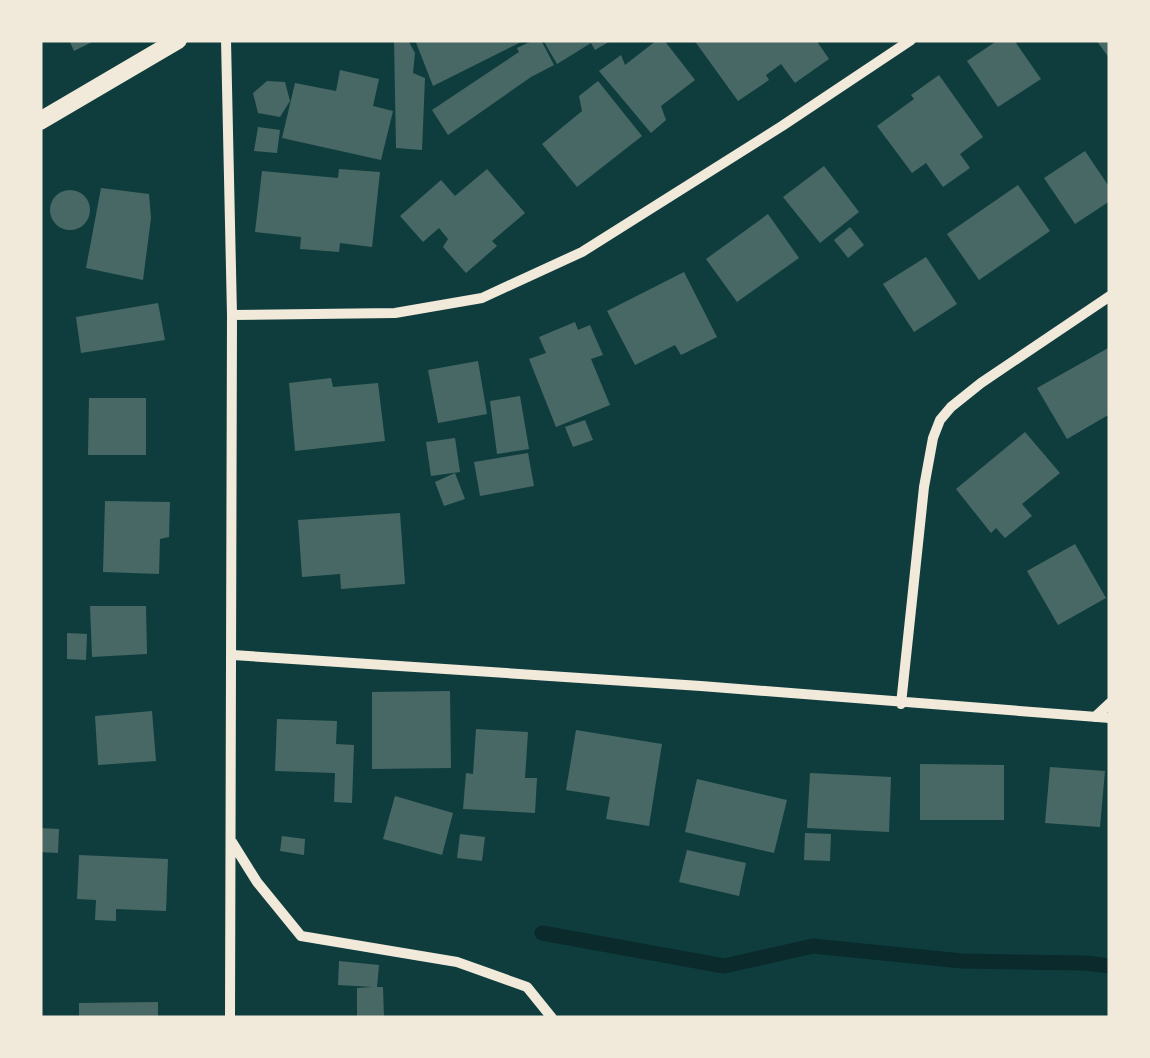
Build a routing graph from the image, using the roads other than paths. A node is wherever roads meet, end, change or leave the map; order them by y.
1 (178, 40) edge
2 (226, 40) edge
3 (910, 40) edge
4 (40, 121) edge
5 (1110, 296) edge
6 (232, 315) junction
7 (232, 655) junction
8 (1110, 703) edge
9 (900, 704) junction
10 (1095, 717) junction
11 (1110, 718) edge
12 (231, 841) junction
13 (230, 1018) edge
14 (552, 1018) edge

1 - 4 street
2 - 6 street
3 - 6 street
5 - 9 street
6 - 7 street
7 - 9 street
7 - 12 street
8 - 10 street
9 - 10 street
10 - 11 street
12 - 13 street
12 - 14 street

